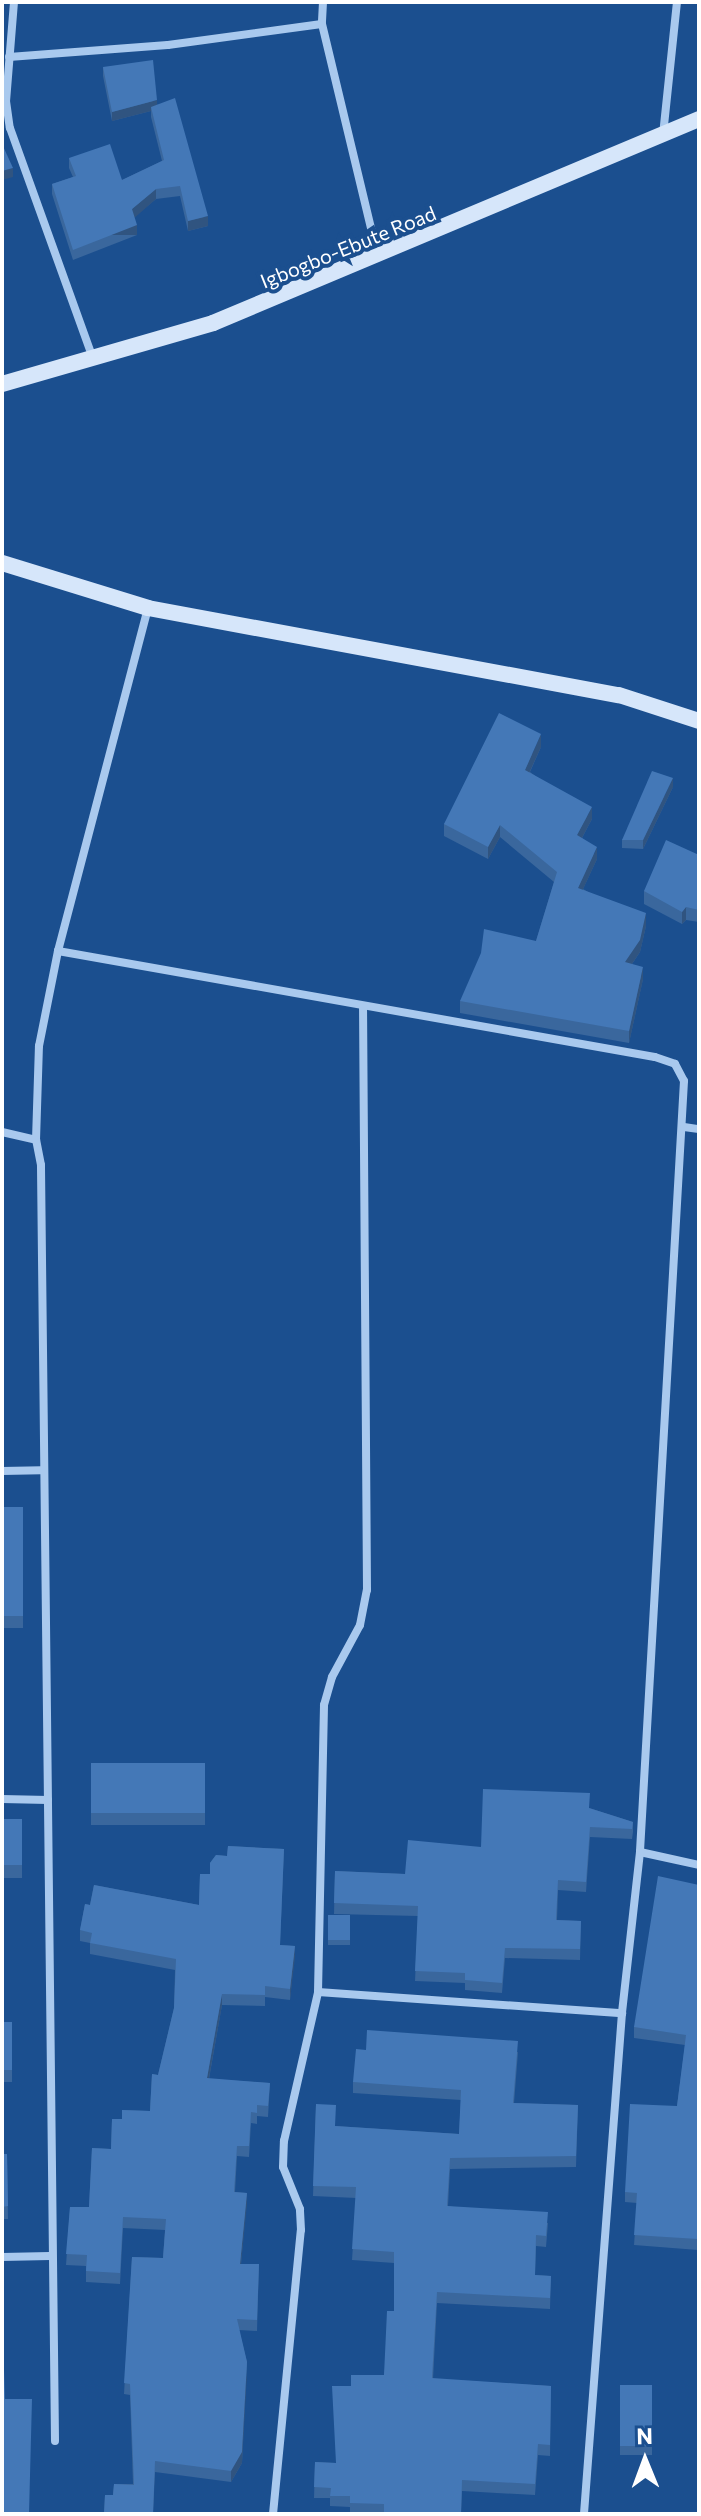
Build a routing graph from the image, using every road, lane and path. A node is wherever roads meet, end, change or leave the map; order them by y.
1 (14, 2) edge
2 (323, 2) edge
3 (677, 2) edge
4 (322, 24) junction
5 (9, 57) junction
6 (699, 119) edge
7 (662, 136) junction
8 (378, 257) junction
9 (93, 359) junction
10 (2, 384) edge
11 (2, 563) edge
12 (148, 608) junction
13 (699, 721) edge
14 (58, 951) junction
15 (363, 1008) junction
16 (684, 1127) junction
17 (699, 1129) edge
18 (2, 1132) edge
19 (36, 1140) junction
20 (41, 1470) junction
21 (2, 1471) edge
22 (2, 1799) edge
23 (48, 1800) junction
24 (640, 1852) junction
25 (699, 1865) edge
26 (318, 1992) junction
27 (622, 2013) junction
28 (50, 2256) junction
29 (2, 2257) edge
30 (55, 2441) dead end
31 (273, 2514) edge
32 (584, 2514) edge

1 - 5 street
2 - 4 street
3 - 7 street
4 - 5 street
4 - 8 street
5 - 9 street
6 - 7 main road, Igbogbo-Ebute Road
7 - 8 main road, Igbogbo-Ebute Road
8 - 9 main road, Igbogbo-Ebute Road
9 - 10 main road, Igbogbo-Ebute Road
11 - 12 main road
12 - 13 main road
12 - 14 street
14 - 15 street
14 - 19 street
15 - 16 street
15 - 26 street
16 - 17 street
16 - 24 street
18 - 19 street
19 - 20 street
20 - 21 street
20 - 23 street
22 - 23 street
23 - 28 street
24 - 25 street
24 - 27 street
26 - 27 street
26 - 31 street
27 - 32 street
28 - 29 street
28 - 30 street

